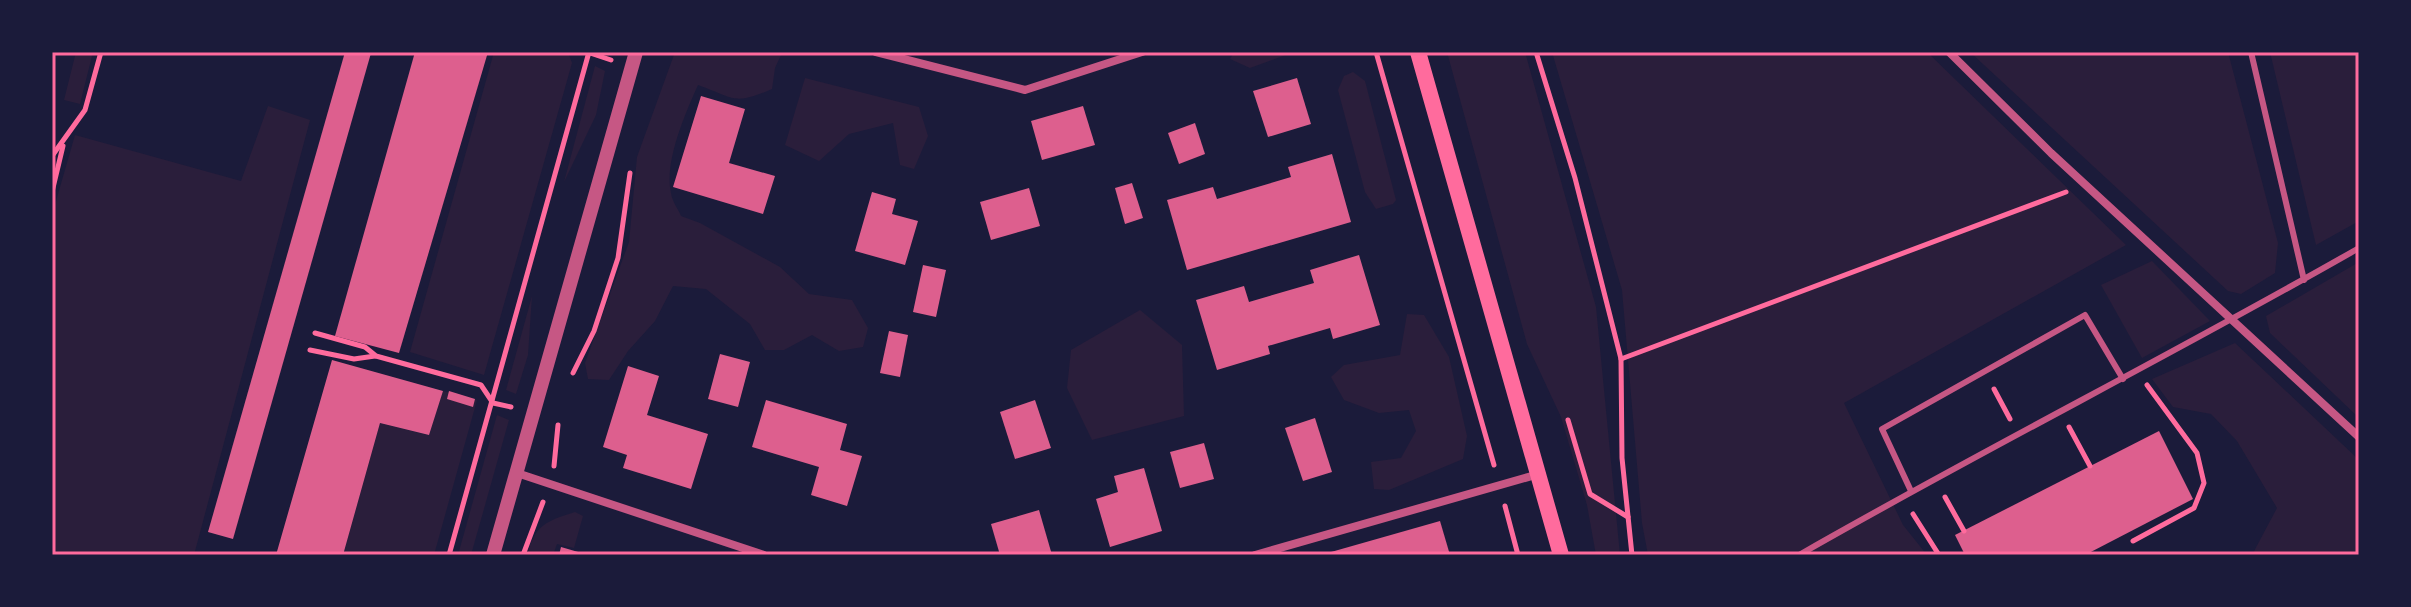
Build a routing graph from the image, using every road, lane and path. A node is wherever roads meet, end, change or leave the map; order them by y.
1 (101, 52) edge
2 (589, 52) edge
3 (636, 52) edge
4 (876, 52) edge
5 (1142, 52) edge
6 (1376, 52) edge
7 (1418, 52) edge
8 (1536, 52) edge
9 (1949, 52) edge
10 (2251, 52) edge
11 (64, 142) junction
12 (52, 156) edge
13 (631, 165) dead end
14 (54, 174) edge
15 (2085, 185) junction
16 (52, 192) edge
17 (2359, 248) edge
18 (2304, 280) junction
19 (2233, 321) junction
20 (315, 333) dead end
21 (310, 350) dead end
22 (376, 356) junction
23 (1621, 359) junction
24 (2137, 371) junction
25 (1984, 372) junction
26 (570, 378) dead end
27 (2123, 379) junction
28 (493, 403) junction
29 (534, 412) junction
30 (2061, 412) junction
31 (1568, 420) dead end
32 (2019, 434) junction
33 (2359, 437) edge
34 (2090, 466) dead end
35 (517, 473) junction
36 (1539, 474) junction
37 (1935, 478) junction
38 (550, 484) junction
39 (1500, 486) junction
40 (1911, 491) junction
41 (1902, 496) junction
42 (1628, 517) junction
43 (1964, 531) dead end
44 (2133, 541) dead end
45 (449, 555) edge
46 (493, 555) edge
47 (523, 555) edge
48 (764, 555) edge
49 (1255, 555) edge
50 (1518, 555) edge
51 (1561, 555) edge
52 (1632, 555) edge
53 (1799, 555) edge
54 (1939, 555) edge

1 - 11 path
2 - 28 path
3 - 29 street
4 - 5 street
6 - 39 path
7 - 36 main road
8 - 23 path
9 - 15 street
10 - 18 lane
11 - 12 path
11 - 14 path
13 - 26 path
14 - 16 path
15 - 19 street
15 - 23 path
17 - 18 lane
18 - 19 lane
19 - 24 lane
19 - 33 street
20 - 22 path
21 - 22 path
22 - 28 path
23 - 42 path
24 - 27 lane
24 - 44 path
25 - 27 lane
25 - 32 path
25 - 40 lane
27 - 30 lane
28 - 29 path
28 - 45 path
29 - 35 street
29 - 38 path
30 - 32 lane
30 - 34 path
31 - 42 path
32 - 37 lane
35 - 38 street
35 - 46 street
36 - 39 street
36 - 51 main road
37 - 40 lane
37 - 43 path
38 - 47 path
38 - 48 street
39 - 49 street
39 - 50 path
40 - 41 lane
41 - 53 lane
41 - 54 path
42 - 52 path

